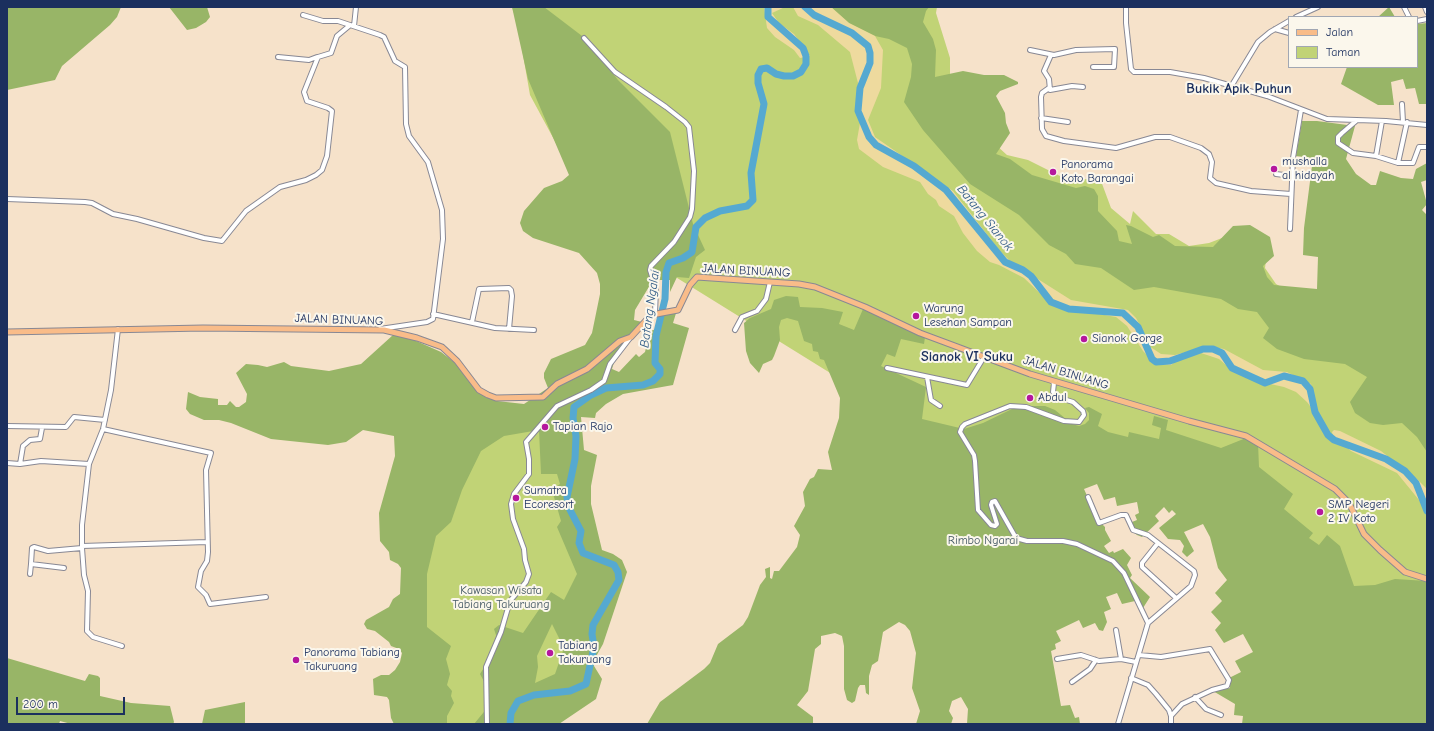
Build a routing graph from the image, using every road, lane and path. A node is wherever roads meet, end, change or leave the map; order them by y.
1 (356, 7) edge
2 (1126, 7) edge
3 (1318, 7) edge
4 (1404, 7) edge
5 (1425, 7) edge
6 (1427, 12) edge
7 (303, 15) dead end
8 (1298, 16) edge
9 (1408, 16) edge
10 (1288, 22) edge
11 (349, 26) junction
12 (354, 26) junction
13 (1275, 29) junction
14 (1288, 33) edge
15 (584, 38) dead end
16 (1030, 50) dead end
17 (1051, 55) junction
18 (278, 57) dead end
19 (318, 57) junction
20 (1093, 67) dead end
21 (1232, 85) junction
22 (1084, 87) dead end
23 (1049, 88) junction
24 (1402, 104) dead end
25 (1301, 110) junction
26 (1041, 118) junction
27 (1356, 121) junction
28 (1382, 121) junction
29 (1068, 122) dead end
30 (1405, 122) junction
31 (1427, 125) edge
32 (1427, 147) edge
33 (1376, 156) junction
34 (1398, 162) junction
35 (1276, 174) dead end
36 (1292, 176) junction
37 (1291, 194) junction
38 (7, 199) edge
39 (1290, 229) dead end
40 (770, 282) junction
41 (656, 313) junction
42 (433, 314) junction
43 (472, 322) junction
44 (118, 329) junction
45 (509, 329) junction
46 (374, 330) junction
47 (534, 330) dead end
48 (736, 330) dead end
49 (7, 332) edge
50 (631, 337) junction
51 (984, 357) junction
52 (887, 368) dead end
53 (927, 377) junction
54 (1051, 380) junction
55 (940, 406) dead end
56 (104, 420) junction
57 (7, 426) edge
58 (42, 428) junction
59 (103, 430) junction
60 (7, 463) edge
61 (20, 464) junction
62 (89, 464) junction
63 (1088, 497) dead end
64 (207, 542) junction
65 (1158, 543) junction
66 (82, 547) junction
67 (31, 564) junction
68 (64, 568) dead end
69 (30, 574) dead end
70 (1427, 579) edge
71 (266, 598) dead end
72 (1176, 598) junction
73 (1148, 623) junction
74 (1116, 630) dead end
75 (122, 646) dead end
76 (1139, 655) junction
77 (1057, 659) dead end
78 (1096, 660) junction
79 (1121, 660) junction
80 (1136, 662) junction
81 (1131, 678) junction
82 (1072, 682) dead end
83 (1195, 697) junction
84 (1221, 715) dead end
85 (1172, 716) junction
86 (487, 724) edge
87 (1118, 724) edge
88 (1171, 724) edge

1 - 12 street
2 - 21 street
3 - 8 street
4 - 9 street
5 - 6 street
7 - 11 street
10 - 13 street
11 - 12 street
11 - 19 street
12 - 42 street
13 - 14 street
13 - 21 street
15 - 41 street
16 - 17 street
17 - 20 street
17 - 23 street
18 - 19 street
19 - 38 street
21 - 25 street
22 - 23 street
23 - 26 street
24 - 30 street
25 - 27 street
25 - 36 street
26 - 29 street
26 - 37 street
27 - 28 street
27 - 33 street
28 - 30 street
28 - 33 street
30 - 31 street
30 - 34 street
32 - 34 street
33 - 34 street
35 - 36 street
36 - 37 street
37 - 39 street
40 - 41 main road, JALAN BINUANG
40 - 48 street
40 - 51 main road, JALAN BINUANG
41 - 50 main road, JALAN BINUANG
42 - 43 street
42 - 46 street
43 - 45 street
43 - 45 street
44 - 46 main road, JALAN BINUANG
44 - 49 main road, JALAN BINUANG
44 - 56 street
45 - 47 street
46 - 50 main road, JALAN BINUANG
50 - 86 street
51 - 53 street
51 - 54 main road, JALAN BINUANG
52 - 53 street
53 - 55 street
54 - 70 main road, JALAN BINUANG
54 - 73 street
56 - 58 street
56 - 59 street
57 - 58 street
58 - 61 street
59 - 62 street
59 - 64 street
60 - 61 street
61 - 62 street
62 - 66 street
63 - 65 street
64 - 66 street
64 - 71 street
65 - 72 street
65 - 72 street
66 - 67 street
66 - 75 street
67 - 68 street
67 - 69 street
72 - 73 street
73 - 76 street
74 - 79 street
76 - 80 street
76 - 83 street
77 - 78 street
78 - 79 street
78 - 82 street
79 - 80 street
80 - 81 street
81 - 85 street
81 - 87 street
83 - 84 street
83 - 85 street
85 - 88 street

